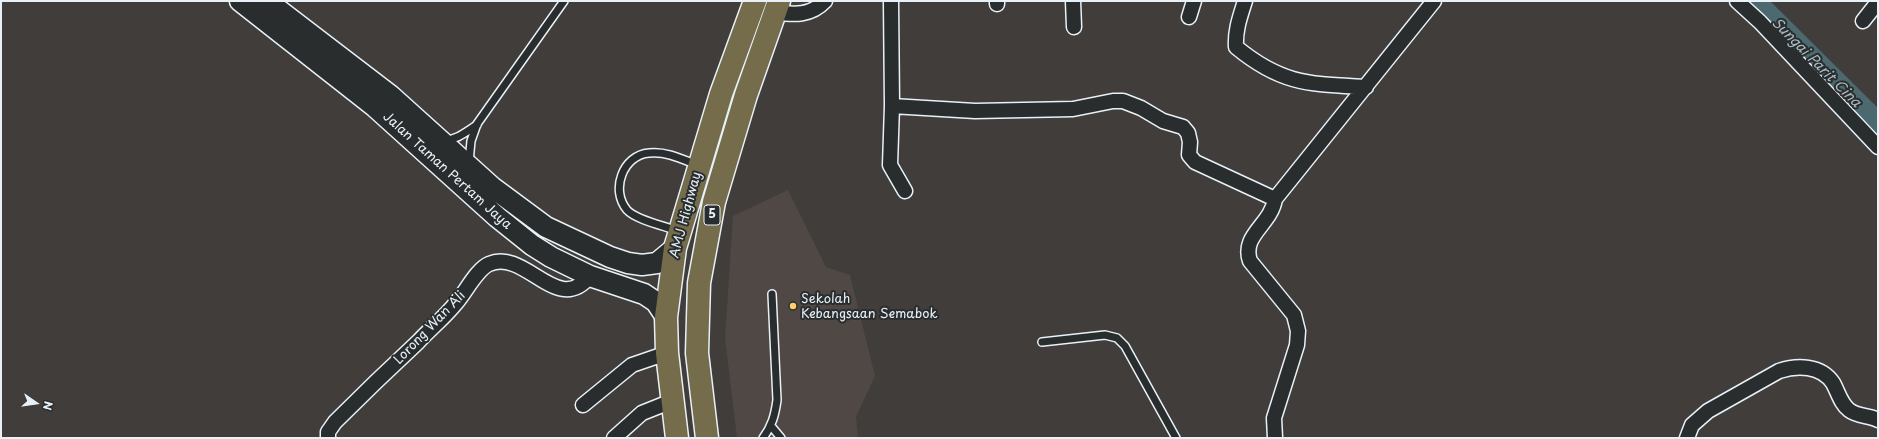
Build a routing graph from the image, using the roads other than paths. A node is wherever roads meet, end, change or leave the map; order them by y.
1 (240, 1) edge
2 (267, 1) edge
3 (564, 1) edge
4 (755, 1) edge
5 (825, 1) edge
6 (891, 1) edge
7 (1073, 1) edge
8 (1194, 1) edge
9 (1245, 1) edge
10 (1434, 1) edge
11 (1737, 1) edge
12 (1878, 2) edge
13 (777, 7) edge
14 (1189, 17) dead end
15 (1863, 21) dead end
16 (1074, 27) dead end
17 (1366, 87) junction
18 (892, 106) junction
19 (477, 124) junction
20 (439, 140) junction
21 (1878, 147) edge
22 (699, 166) junction
23 (469, 167) junction
24 (905, 191) dead end
25 (1275, 199) junction
26 (677, 240) junction
27 (590, 276) junction
28 (772, 294) dead end
29 (666, 317) junction
30 (1042, 342) dead end
31 (667, 353) junction
32 (672, 401) junction
33 (583, 405) dead end
34 (1878, 420) edge
35 (771, 426) junction
36 (328, 438) edge
37 (614, 438) edge
38 (677, 438) edge
39 (707, 438) edge
40 (763, 438) edge
41 (781, 438) edge
42 (1176, 438) edge
43 (1275, 438) edge
44 (1687, 438) edge

1 - 27 street, Jalan Taman Pertam Jaya
2 - 20 street, Jalan Taman Pertam Jaya
3 - 19 lane
4 - 22 highway, AMJ Highway / 5
5 - 13 street
6 - 18 street
7 - 16 street
8 - 14 street
9 - 17 street
10 - 17 street
11 - 21 street
12 - 15 street
13 - 39 highway, AMJ Highway / 5
17 - 25 street
18 - 24 street
18 - 25 street
19 - 20 lane
19 - 23 lane
20 - 23 street, Jalan Taman Pertam Jaya
22 - 26 highway, AMJ Highway / 5
22 - 26 lane
23 - 26 street, Jalan Taman Pertam Jaya
25 - 43 street
26 - 29 highway, AMJ Highway / 5
27 - 29 street, Jalan Taman Pertam Jaya
27 - 36 street, Lorong Wan Ali
28 - 35 lane
29 - 31 highway, AMJ Highway / 5
30 - 42 lane
31 - 32 highway, AMJ Highway / 5
31 - 33 street
32 - 37 street
32 - 38 highway, AMJ Highway / 5
34 - 44 street
35 - 40 lane
35 - 41 lane

